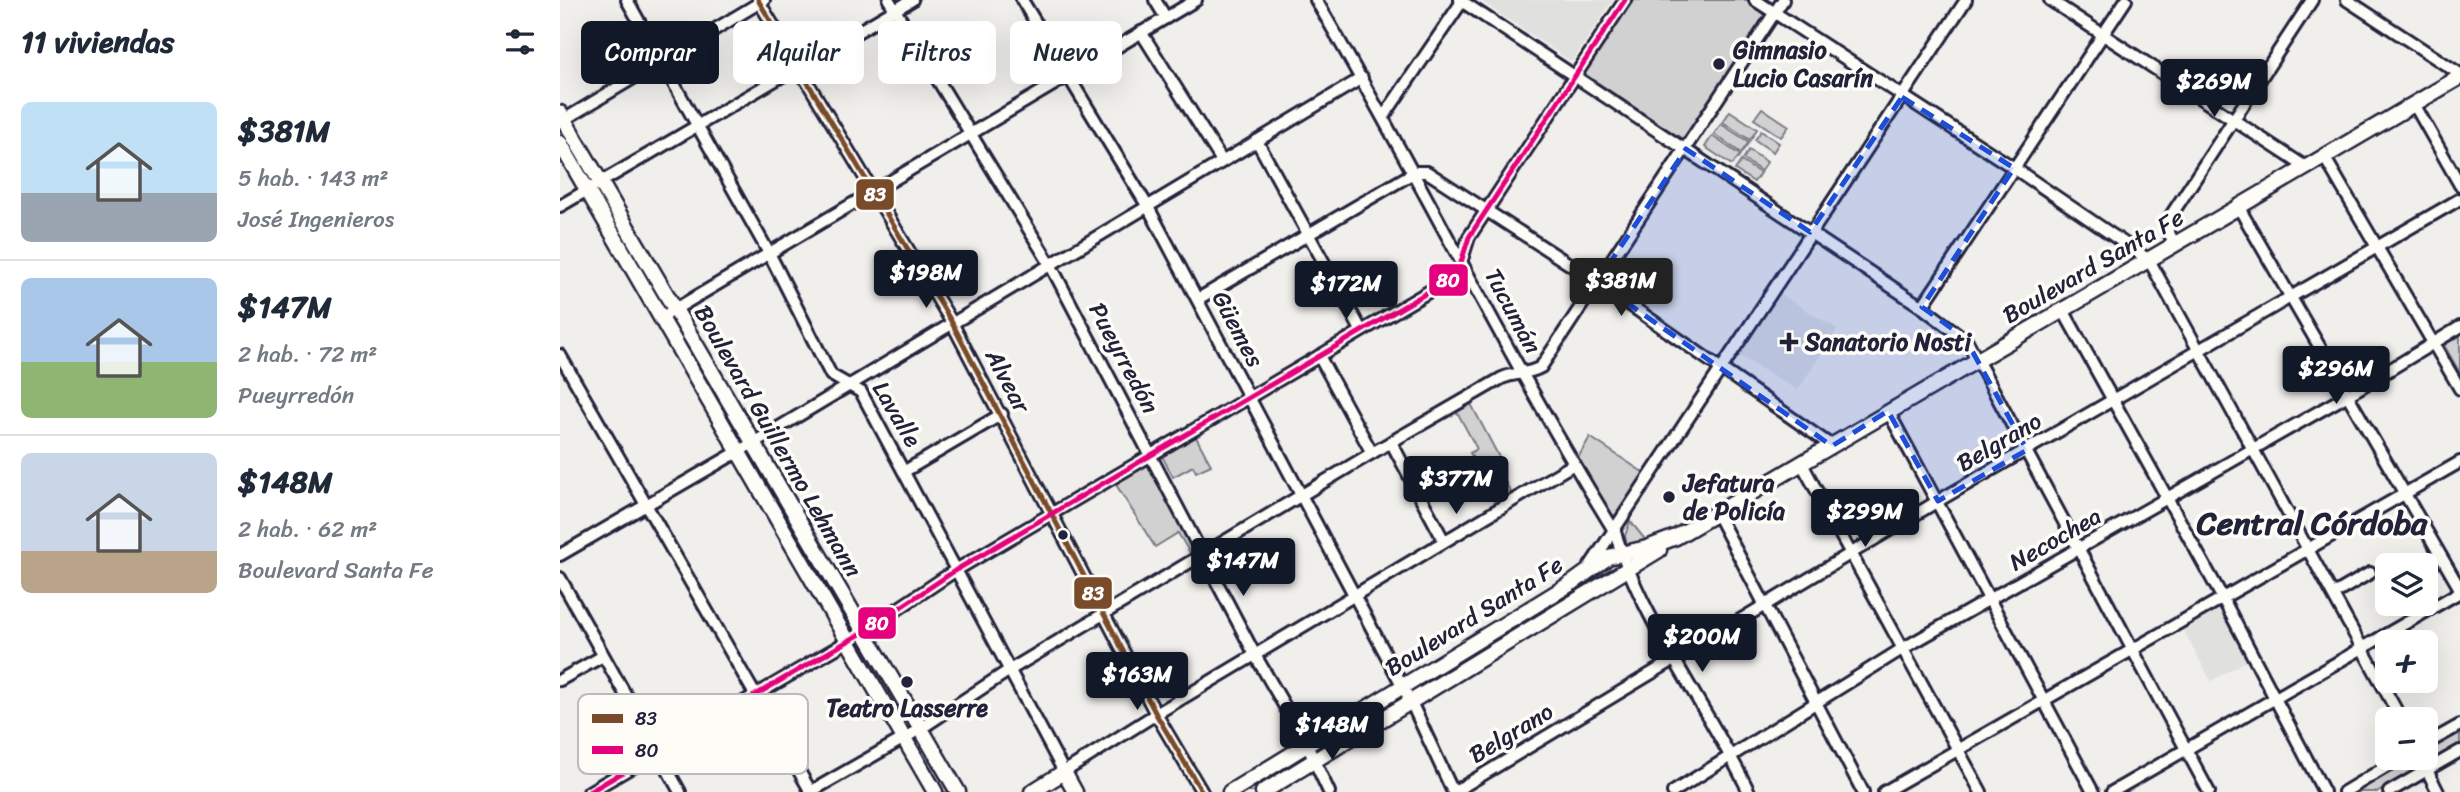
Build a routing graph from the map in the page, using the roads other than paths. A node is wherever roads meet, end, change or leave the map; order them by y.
1 (627, 0) edge
2 (912, 0) edge
3 (1022, 0) edge
4 (1155, 0) edge
5 (1196, 0) edge
6 (1316, 0) edge
7 (1462, 0) edge
8 (1625, 0) edge
9 (1755, 0) edge
10 (1783, 0) edge
11 (1966, 0) edge
12 (2050, 0) edge
13 (2126, 0) edge
14 (2312, 0) edge
15 (2347, 0) edge
16 (760, 1) edge
17 (892, 5) edge
18 (1774, 13) junction
19 (1166, 18) junction
20 (639, 21) edge
21 (771, 21) edge
22 (1035, 21) edge
23 (864, 23) edge
24 (719, 25) edge
25 (1141, 32) junction
26 (2103, 36) junction
27 (1122, 43) edge
28 (1575, 75) junction
29 (2460, 75) edge
30 (1362, 78) junction
31 (619, 84) edge
32 (675, 84) edge
33 (766, 84) edge
34 (808, 84) edge
35 (1054, 84) edge
36 (1073, 84) edge
37 (1902, 97) junction
38 (2414, 104) junction
39 (1384, 116) junction
40 (561, 118) edge
41 (2234, 118) junction
42 (698, 124) junction
43 (969, 134) junction
44 (1256, 141) junction
45 (560, 143) edge
46 (1686, 149) junction
47 (2325, 158) junction
48 (1222, 160) junction
49 (2014, 168) junction
50 (2307, 168) junction
51 (1415, 172) junction
52 (602, 182) junction
53 (2460, 185) edge
54 (589, 190) junction
55 (874, 191) junction
56 (2460, 199) edge
57 (560, 206) edge
58 (1148, 207) junction
59 (2239, 208) junction
60 (1486, 209) junction
61 (1810, 232) junction
62 (1307, 235) junction
63 (2175, 244) junction
64 (2377, 248) junction
65 (769, 255) junction
66 (1462, 260) junction
67 (2149, 260) junction
68 (1050, 264) junction
69 (1597, 282) junction
70 (2292, 296) junction
71 (1198, 299) junction
72 (1922, 307) junction
73 (677, 310) junction
74 (2063, 310) junction
75 (662, 317) junction
76 (951, 321) junction
77 (2460, 327) edge
78 (1361, 331) junction
79 (2433, 343) junction
80 (2200, 351) junction
81 (560, 355) edge
82 (1319, 356) junction
83 (1977, 360) junction
84 (1720, 368) junction
85 (1523, 375) junction
86 (849, 384) junction
87 (2460, 389) edge
88 (1250, 395) junction
89 (2348, 395) junction
90 (2113, 401) junction
91 (1888, 411) junction
92 (1002, 414) junction
93 (1391, 442) junction
94 (753, 443) junction
95 (1832, 446) junction
96 (2254, 448) junction
97 (2027, 450) junction
98 (738, 452) junction
99 (1372, 453) junction
100 (1153, 456) junction
101 (2460, 462) edge
102 (1574, 464) junction
103 (1802, 464) junction
104 (905, 471) junction
105 (2404, 493) junction
106 (1302, 495) junction
107 (2167, 498) junction
108 (786, 500) junction
109 (1938, 501) junction
110 (646, 503) junction
111 (772, 508) junction
112 (1716, 512) junction
113 (1052, 514) junction
114 (1615, 532) junction
115 (1676, 537) junction
116 (1444, 541) junction
117 (2309, 547) junction
118 (2078, 550) junction
119 (1850, 554) junction
120 (560, 555) edge
121 (1622, 555) junction
122 (1203, 556) junction
123 (1629, 569) junction
124 (956, 570) junction
125 (828, 573) junction
126 (2370, 573) dead end
127 (1580, 577) junction
128 (560, 578) edge
129 (813, 581) junction
130 (2460, 591) edge
131 (2334, 594) junction
132 (1354, 596) junction
133 (2222, 597) junction
134 (1990, 600) junction
135 (1575, 602) junction
136 (1763, 606) junction
137 (1104, 614) junction
138 (1495, 629) junction
139 (862, 633) junction
140 (848, 642) junction
141 (1504, 645) junction
142 (2363, 647) junction
143 (1902, 649) junction
144 (2132, 649) junction
145 (1255, 655) junction
146 (603, 656) junction
147 (1674, 658) junction
148 (1008, 671) junction
149 (560, 680) edge
150 (1403, 686) junction
151 (625, 694) edge
152 (755, 694) joint
153 (2274, 698) junction
154 (2044, 700) junction
155 (1411, 702) junction
156 (1815, 702) junction
157 (2395, 707) edge
158 (1156, 713) junction
159 (2460, 725) edge
160 (920, 729) junction
161 (2438, 737) edge
162 (904, 738) junction
163 (1307, 745) junction
164 (1958, 749) junction
165 (2185, 750) junction
166 (2460, 751) edge
167 (1731, 756) junction
168 (1314, 761) junction
169 (2438, 764) edge
170 (2381, 770) edge
171 (2427, 770) joint
172 (1064, 772) junction
173 (619, 774) edge
174 (670, 774) edge
175 (801, 774) edge
176 (589, 792) edge
177 (680, 792) edge
178 (811, 792) edge
179 (935, 792) edge
180 (958, 792) edge
181 (1032, 792) edge
182 (1075, 792) edge
183 (1202, 792) edge
184 (1230, 792) edge
185 (1263, 792) edge
186 (1329, 792) edge
187 (1453, 792) edge
188 (1673, 792) edge
189 (1749, 792) edge
190 (1863, 792) edge
191 (1884, 792) edge
192 (1981, 792) edge
193 (2093, 792) edge
194 (2112, 792) edge
195 (2209, 792) edge
196 (2324, 792) edge
197 (2344, 792) edge
198 (2389, 792) edge
199 (2438, 792) edge

1 - 20 street, Lavalle
2 - 17 street
3 - 22 street, Güemes
4 - 19 street
5 - 19 street
6 - 30 street, Tucumán
7 - 28 street
7 - 39 street
8 - 28 street
9 - 18 street
10 - 18 street
11 - 37 street
12 - 26 street
13 - 26 street
14 - 41 street
15 - 29 street
16 - 21 street, Alvear
16 - 24 street
17 - 23 street
17 - 43 street, Pueyrredón
18 - 37 street
18 - 46 street
19 - 25 street
25 - 27 street
25 - 48 street
26 - 41 street
26 - 49 street
28 - 46 street
28 - 60 street
29 - 38 main road, Boulevard Santa Fe
30 - 39 street, Tucumán
30 - 44 street
31 - 40 street
32 - 42 street, Lavalle
33 - 42 street
34 - 55 street, Alvear
35 - 43 street
36 - 58 street, Güemes
37 - 49 street
37 - 61 street
38 - 47 main road, Boulevard Santa Fe
38 - 53 street
39 - 51 street, Tucumán
40 - 52 main road, Boulevard Guillermo Lehmann
41 - 50 street
41 - 63 street
42 - 52 street
42 - 65 street, Lavalle
43 - 55 street
43 - 68 street, Pueyrredón
44 - 48 street
44 - 62 street
45 - 54 main road, Boulevard Guillermo Lehmann
46 - 61 street
46 - 69 street
47 - 50 main road, Boulevard Santa Fe
47 - 64 street
48 - 58 street
49 - 67 street
49 - 72 street
50 - 59 main road, Boulevard Santa Fe
51 - 60 street
51 - 62 street
51 - 66 street, Tucumán
52 - 54 street
52 - 73 main road, Boulevard Guillermo Lehmann
54 - 57 street
54 - 75 main road, Boulevard Guillermo Lehmann
55 - 65 street
55 - 76 street, Alvear
56 - 64 street, Belgrano
58 - 68 street
58 - 71 street, Güemes
59 - 63 main road, Boulevard Santa Fe
59 - 70 street
60 - 66 street
60 - 69 street
61 - 72 street
61 - 84 street
62 - 71 street
62 - 78 street
63 - 67 main road, Boulevard Santa Fe
64 - 70 street, Belgrano
64 - 79 street
65 - 73 street
65 - 86 street, Lavalle
66 - 78 street
66 - 85 street, Tucumán
67 - 74 main road, Boulevard Santa Fe
67 - 80 street
68 - 76 street
68 - 100 street, Pueyrredón
69 - 84 street
69 - 85 street
70 - 80 street, Belgrano
70 - 89 street
71 - 88 street, Güemes
72 - 83 street
73 - 75 street
73 - 94 main road, Boulevard Guillermo Lehmann
74 - 83 main road, Boulevard Santa Fe
74 - 90 street
75 - 98 main road, Boulevard Guillermo Lehmann
76 - 86 street
76 - 92 street, Alvear
77 - 79 street, Necochea
78 - 82 street
79 - 87 street
79 - 89 street, Necochea
80 - 90 street, Belgrano
80 - 96 street
81 - 110 street
82 - 88 street
82 - 99 street
83 - 91 main road, Boulevard Santa Fe
83 - 97 street
84 - 95 street
84 - 114 street
85 - 93 street
85 - 102 street, Tucumán
86 - 94 street
86 - 104 street, Lavalle
88 - 100 street
88 - 106 street, Güemes
89 - 96 street, Necochea
89 - 105 street
90 - 97 street, Belgrano
90 - 107 street
91 - 95 main road, Boulevard Santa Fe
91 - 109 street
92 - 104 street
92 - 113 street, Alvear
93 - 99 street
93 - 116 street
94 - 98 street
94 - 108 main road, Boulevard Guillermo Lehmann
95 - 103 main road, Boulevard Santa Fe
96 - 107 street, Necochea
96 - 117 street
97 - 109 street, Belgrano
97 - 118 street
98 - 110 street
98 - 111 main road, Boulevard Guillermo Lehmann
99 - 106 street
100 - 113 street
100 - 122 street, Pueyrredón
101 - 105 street
102 - 114 street, Tucumán
102 - 116 street
103 - 112 main road, Boulevard Santa Fe
103 - 119 street
104 - 124 street, Lavalle
105 - 117 street
105 - 130 street
106 - 122 street
106 - 132 street, Güemes
107 - 118 street, Necochea
107 - 133 street
108 - 111 main road
108 - 125 main road, Boulevard Guillermo Lehmann
109 - 119 street, Belgrano
109 - 134 street
110 - 120 street
110 - 152 street
111 - 129 main road, Boulevard Guillermo Lehmann
112 - 115 main road, Boulevard Santa Fe
112 - 136 street
113 - 124 street
113 - 137 street, Alvear
114 - 121 street, Tucumán
114 - 127 street
115 - 121 main road, Boulevard Santa Fe
115 - 123 main road, Boulevard Santa Fe
116 - 132 street
117 - 131 street
117 - 133 street
118 - 134 street, Necochea
118 - 144 street
119 - 136 street, Belgrano
119 - 143 street
121 - 123 street, Tucumán
121 - 127 main road, Boulevard Santa Fe
121 - 135 street
122 - 137 street
122 - 145 street, Pueyrredón
123 - 135 main road, Boulevard Santa Fe
123 - 147 street, Tucumán
124 - 139 street
124 - 148 street, Lavalle
125 - 129 main road
125 - 139 main road, Boulevard Guillermo Lehmann
126 - 131 street
127 - 138 main road, Boulevard Santa Fe
128 - 146 street
129 - 140 main road, Boulevard Guillermo Lehmann
130 - 142 street
131 - 142 street
132 - 145 street
132 - 150 street, Güemes
133 - 144 street
133 - 153 street
134 - 143 street, Necochea
134 - 154 street
135 - 141 main road, Boulevard Santa Fe
136 - 147 street, Belgrano
136 - 156 street
137 - 148 street
137 - 158 street, Alvear
138 - 141 main road
138 - 150 main road, Boulevard Santa Fe
139 - 140 street
139 - 160 main road, Boulevard Guillermo Lehmann
140 - 152 street
140 - 162 main road, Boulevard Guillermo Lehmann
141 - 155 main road, Boulevard Santa Fe
142 - 153 street
142 - 157 street
143 - 156 street, Necochea
143 - 164 street
144 - 154 street
144 - 165 street
145 - 158 street
145 - 163 street, Pueyrredón
146 - 149 street
146 - 151 street
147 - 167 street, Tucumán
147 - 187 street, Belgrano
148 - 160 street
148 - 172 street, Lavalle
150 - 155 street, Güemes
150 - 163 main road, Boulevard Santa Fe
153 - 165 street
153 - 196 street
154 - 164 street
154 - 193 street
155 - 168 main road, Boulevard Santa Fe
155 - 187 street, Güemes
156 - 167 street, Necochea
156 - 190 street
158 - 172 street
158 - 183 street, Alvear
159 - 161 street
160 - 162 street
160 - 180 main road, Boulevard Guillermo Lehmann
162 - 178 street
162 - 179 main road, Boulevard Guillermo Lehmann
163 - 168 street, Pueyrredón
163 - 184 main road, Boulevard Santa Fe
164 - 191 street
164 - 192 street
165 - 194 street
165 - 195 street
166 - 169 street
167 - 188 street, Necochea
167 - 189 street, Tucumán
168 - 185 main road, Boulevard Santa Fe
168 - 186 street, Pueyrredón
170 - 197 street
171 - 198 street
171 - 199 street
172 - 181 main road
172 - 182 main road, Lavalle
173 - 176 street
174 - 177 street
175 - 178 street

